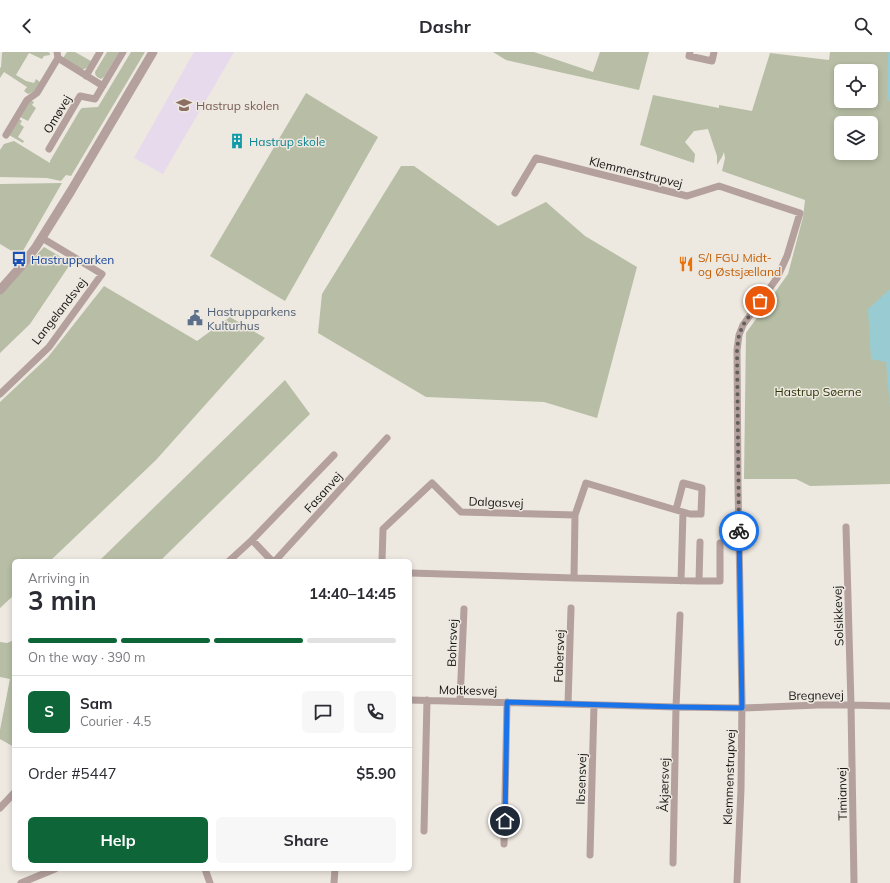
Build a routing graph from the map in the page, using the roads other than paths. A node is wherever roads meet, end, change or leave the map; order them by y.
1 (100, 52) edge
2 (123, 52) edge
3 (152, 52) edge
4 (690, 52) edge
5 (714, 52) edge
6 (57, 55) edge
7 (86, 76) junction
8 (103, 86) junction
9 (6, 135) dead end
10 (49, 148) dead end
11 (515, 194) dead end
12 (42, 238) junction
13 (0, 290) edge
14 (0, 394) edge
15 (387, 438) dead end
16 (334, 455) dead end
17 (680, 511) junction
18 (575, 515) junction
19 (846, 527) dead end
20 (252, 540) junction
21 (700, 542) dead end
22 (720, 543) dead end
23 (231, 559) edge
24 (272, 559) edge
25 (276, 559) edge
26 (382, 559) edge
27 (412, 573) edge
28 (574, 578) junction
29 (681, 581) junction
30 (699, 581) junction
31 (571, 608) dead end
32 (464, 609) dead end
33 (680, 615) dead end
34 (412, 700) edge
35 (427, 700) junction
36 (460, 701) junction
37 (507, 702) junction
38 (568, 704) junction
39 (594, 705) junction
40 (851, 705) junction
41 (890, 706) edge
42 (676, 707) junction
43 (742, 708) junction
44 (12, 795) edge
45 (0, 808) edge
46 (424, 831) dead end
47 (504, 844) dead end
48 (590, 855) dead end
49 (673, 863) dead end
50 (50, 871) edge
51 (205, 871) edge
52 (335, 871) edge
53 (21, 883) edge
54 (210, 883) edge
55 (334, 883) edge
56 (737, 883) edge
57 (854, 883) edge

1 - 7 street
2 - 8 street, Omøvej
3 - 12 street
4 - 5 street
6 - 7 street
6 - 9 street
7 - 8 street
8 - 10 street, Omøvej
11 - 43 street, Klemmenstrupvej
12 - 13 street
12 - 14 street, Langelandsvej
15 - 25 street, Fasanvej
16 - 20 street, Fasanvej
17 - 17 street
17 - 18 street
17 - 29 street
18 - 26 street, Dalgasvej
18 - 28 street
19 - 40 street, Solsikkevej
20 - 23 street, Fasanvej
20 - 24 street, Fasanvej
21 - 30 street
22 - 30 street
27 - 28 street
28 - 29 street
29 - 30 street
31 - 38 street, Fabersvej
32 - 36 street, Bohrsvej
33 - 42 street, Åkjærsvej
34 - 35 street, Moltkesvej
35 - 36 street, Moltkesvej
35 - 46 street
36 - 37 street, Moltkesvej
37 - 38 street, Moltkesvej
37 - 47 street
38 - 39 street, Moltkesvej
39 - 42 street, Moltkesvej
39 - 48 street, Ibsensvej
40 - 41 street, Bregnevej
40 - 43 street, Bregnevej
40 - 57 street, Timianvej
42 - 43 street, Moltkesvej
42 - 49 street, Åkjærsvej
43 - 56 street, Klemmenstrupvej
44 - 45 street
50 - 53 street
51 - 54 street
52 - 55 street

